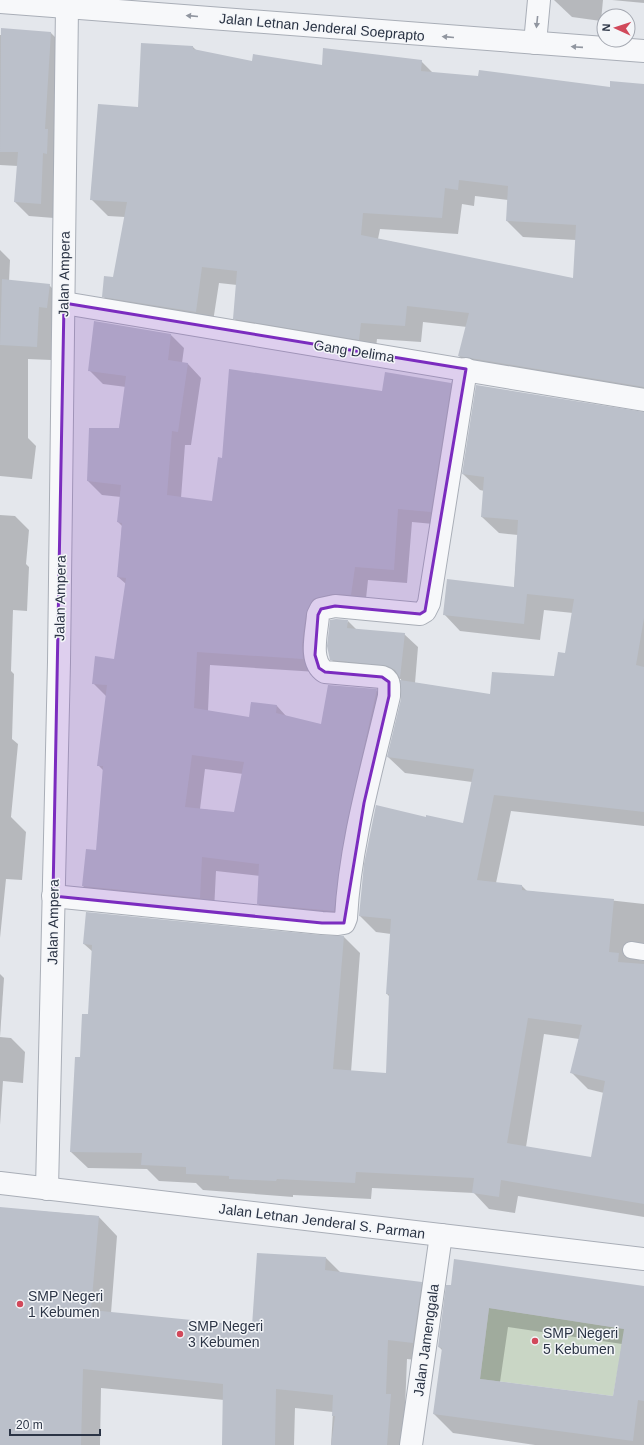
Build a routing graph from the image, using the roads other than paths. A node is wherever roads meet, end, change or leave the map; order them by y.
1 (540, 0) edge
2 (0, 2) edge
3 (67, 6) junction
4 (535, 43) junction
5 (644, 51) edge
6 (64, 303) junction
7 (466, 370) junction
8 (644, 400) edge
9 (54, 896) junction
10 (0, 1183) edge
11 (47, 1189) junction
12 (441, 1235) junction
13 (644, 1258) edge
14 (411, 1445) edge

1 -> 4 street
2 - 3 street, Jalan Letnan Jenderal Soeprapto
4 -> 3 street, Jalan Letnan Jenderal Soeprapto
3 - 6 street, Jalan Ampera
5 -> 4 street, Jalan Letnan Jenderal Soeprapto
6 - 7 street, Gang Delima
6 - 9 street, Jalan Ampera
7 - 8 street, Gang Delima
7 - 9 street
9 - 11 street, Jalan Ampera
10 - 11 street, Jalan Letnan Jenderal S. Parman
11 - 12 street, Jalan Letnan Jenderal S. Parman
12 - 13 street, Jalan Letnan Jenderal S. Parman
12 - 14 street, Jalan Jamenggala

